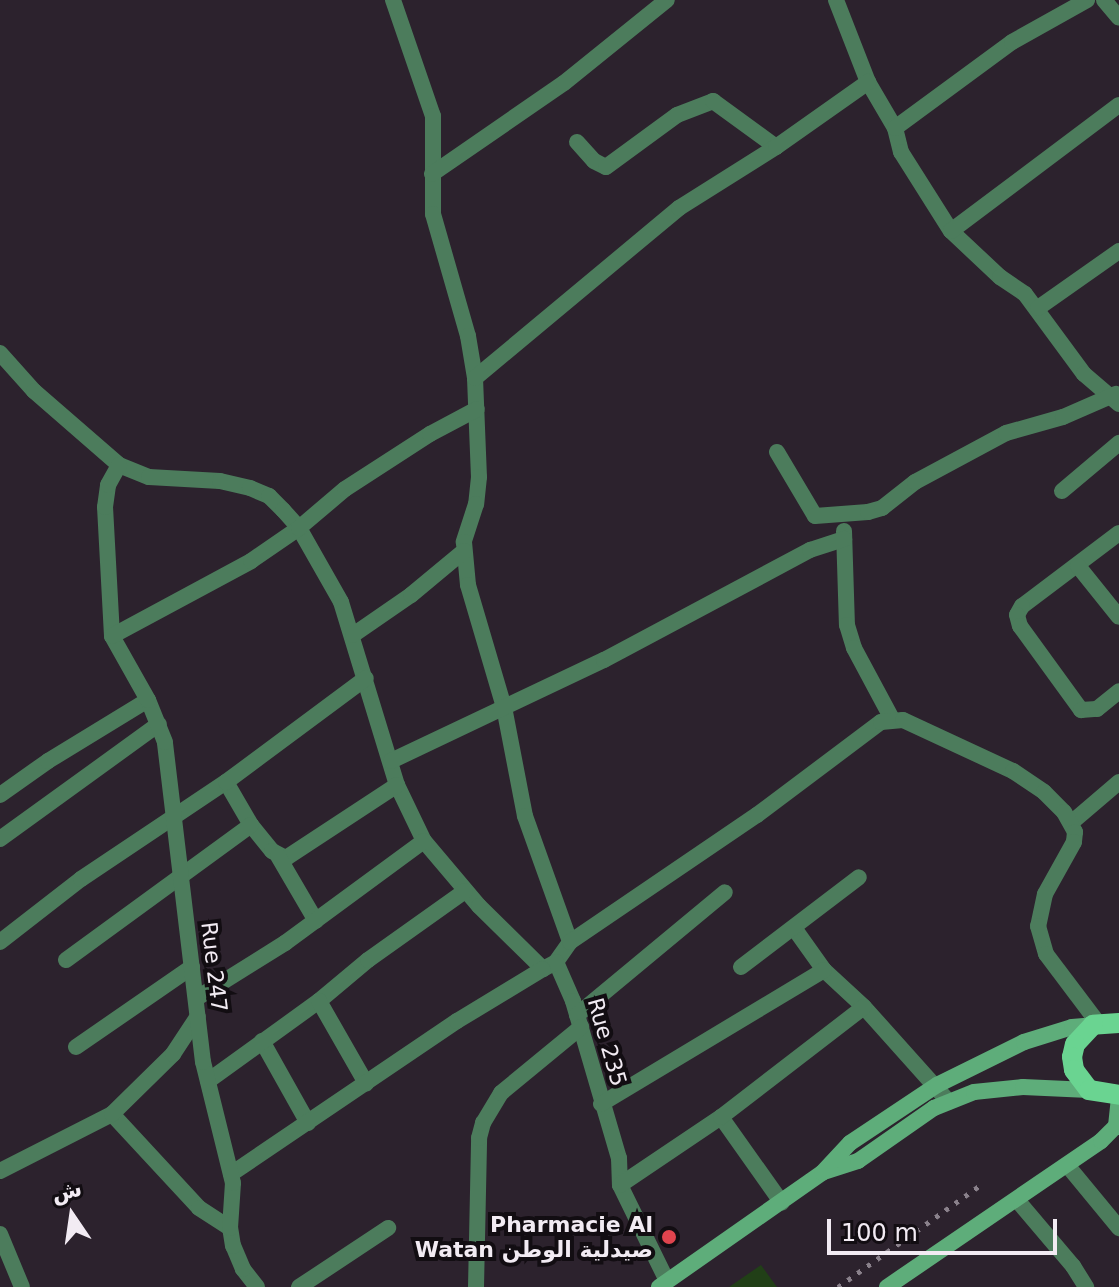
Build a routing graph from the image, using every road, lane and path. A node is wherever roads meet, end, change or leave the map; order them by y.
1 (393, 0) edge
2 (667, 0) edge
3 (836, 0) edge
4 (1087, 0) edge
5 (1104, 0) edge
6 (1119, 18) edge
7 (868, 82) junction
8 (1119, 105) edge
9 (895, 128) junction
10 (577, 142) dead end
11 (776, 147) junction
12 (432, 174) junction
13 (951, 231) junction
14 (1119, 251) edge
15 (1038, 308) junction
16 (0, 353) edge
17 (475, 378) junction
18 (1117, 398) edge
19 (477, 409) junction
20 (1119, 443) edge
21 (777, 452) dead end
22 (119, 465) junction
23 (1062, 491) dead end
24 (844, 515) junction
25 (299, 528) junction
26 (1119, 533) edge
27 (844, 539) junction
28 (464, 551) junction
29 (1078, 566) junction
30 (1119, 617) edge
31 (353, 635) junction
32 (112, 636) junction
33 (366, 678) junction
34 (1119, 691) edge
35 (148, 700) junction
36 (504, 707) junction
37 (892, 719) junction
38 (159, 724) junction
39 (391, 761) junction
40 (226, 782) junction
41 (1119, 782) edge
42 (397, 785) junction
43 (0, 795) edge
44 (175, 817) junction
45 (1071, 823) junction
46 (251, 825) junction
47 (0, 839) edge
48 (424, 841) junction
49 (278, 856) junction
50 (180, 875) junction
51 (859, 877) dead end
52 (465, 891) junction
53 (725, 892) dead end
54 (316, 921) junction
55 (794, 928) junction
56 (0, 942) edge
57 (570, 942) junction
58 (66, 960) dead end
59 (550, 966) junction
60 (192, 967) junction
61 (741, 967) dead end
62 (824, 970) junction
63 (197, 998) junction
64 (319, 1001) junction
65 (864, 1007) junction
66 (198, 1016) junction
67 (579, 1021) junction
68 (1109, 1023) edge
69 (262, 1041) junction
70 (76, 1047) dead end
71 (208, 1081) junction
72 (366, 1083) junction
73 (937, 1085) junction
74 (1089, 1090) junction
75 (1119, 1096) edge
76 (949, 1102) junction
77 (601, 1104) junction
78 (112, 1114) junction
79 (721, 1117) junction
80 (308, 1123) junction
81 (1067, 1165) junction
82 (0, 1171) edge
83 (822, 1173) junction
84 (231, 1174) junction
85 (620, 1185) junction
86 (1017, 1200) junction
87 (782, 1203) junction
88 (230, 1228) junction
89 (388, 1228) dead end
90 (1119, 1228) edge
91 (0, 1234) edge
92 (663, 1284) edge
93 (22, 1287) edge
94 (257, 1287) edge
95 (299, 1287) edge
96 (476, 1287) edge
97 (887, 1287) edge
98 (1086, 1287) edge

1 - 12 street
2 - 12 street
3 - 7 street
4 - 9 street
5 - 6 street
7 - 9 street
7 - 11 street
8 - 13 street
9 - 13 street
10 - 11 street
11 - 17 street
12 - 17 street
13 - 15 street
14 - 15 street
15 - 18 street
16 - 22 street
17 - 19 street
18 - 24 street
19 - 25 street
19 - 28 street
20 - 23 street
21 - 24 street
22 - 25 street
22 - 32 street
24 - 27 street
25 - 31 street
25 - 32 street
26 - 29 street
27 - 36 street
27 - 37 street
28 - 31 street
28 - 36 street
29 - 30 street
29 - 34 street
31 - 33 street
32 - 35 street, Rue 247
33 - 39 street
33 - 40 street
35 - 38 street, Rue 247
35 - 43 street
36 - 39 street
36 - 57 street
37 - 45 street
37 - 57 street
38 - 44 street, Rue 247
38 - 47 street
39 - 42 street
40 - 44 street
40 - 46 street
41 - 45 street
42 - 48 street
42 - 49 street
44 - 50 street, Rue 247
44 - 56 street
45 - 68 street
46 - 49 street
46 - 50 street
48 - 52 street
48 - 54 street
49 - 54 street
50 - 58 street
50 - 60 street, Rue 247
51 - 55 street
52 - 59 street
52 - 64 street
53 - 67 street
54 - 63 street
55 - 61 street
55 - 62 street
57 - 59 street
59 - 67 street, Rue 235
59 - 72 street
60 - 63 street, Rue 247
60 - 70 street
62 - 65 street
62 - 77 street
63 - 66 street, Rue 247
64 - 69 street
64 - 72 street
65 - 73 street
65 - 79 street
66 - 71 street, Rue 247
66 - 78 street
67 - 77 street, Rue 235
67 - 96 street
68 - 73 main road
68 - 74 main road
69 - 71 street
69 - 80 street
71 - 84 street, Rue 247
72 - 80 street
73 - 76 street
73 - 83 main road
74 - 75 main road
74 - 76 main road
75 - 81 main road
76 - 83 main road
77 - 85 street, Rue 235
78 - 82 street
78 - 88 street
79 - 85 street
79 - 87 street
80 - 84 street
81 - 86 main road
81 - 90 street
83 - 87 main road
84 - 88 street, Rue 247
85 - 92 street, Rue 235
86 - 97 main road
86 - 98 street
87 - 92 main road
88 - 94 street, Rue 247
89 - 95 street
91 - 93 street

